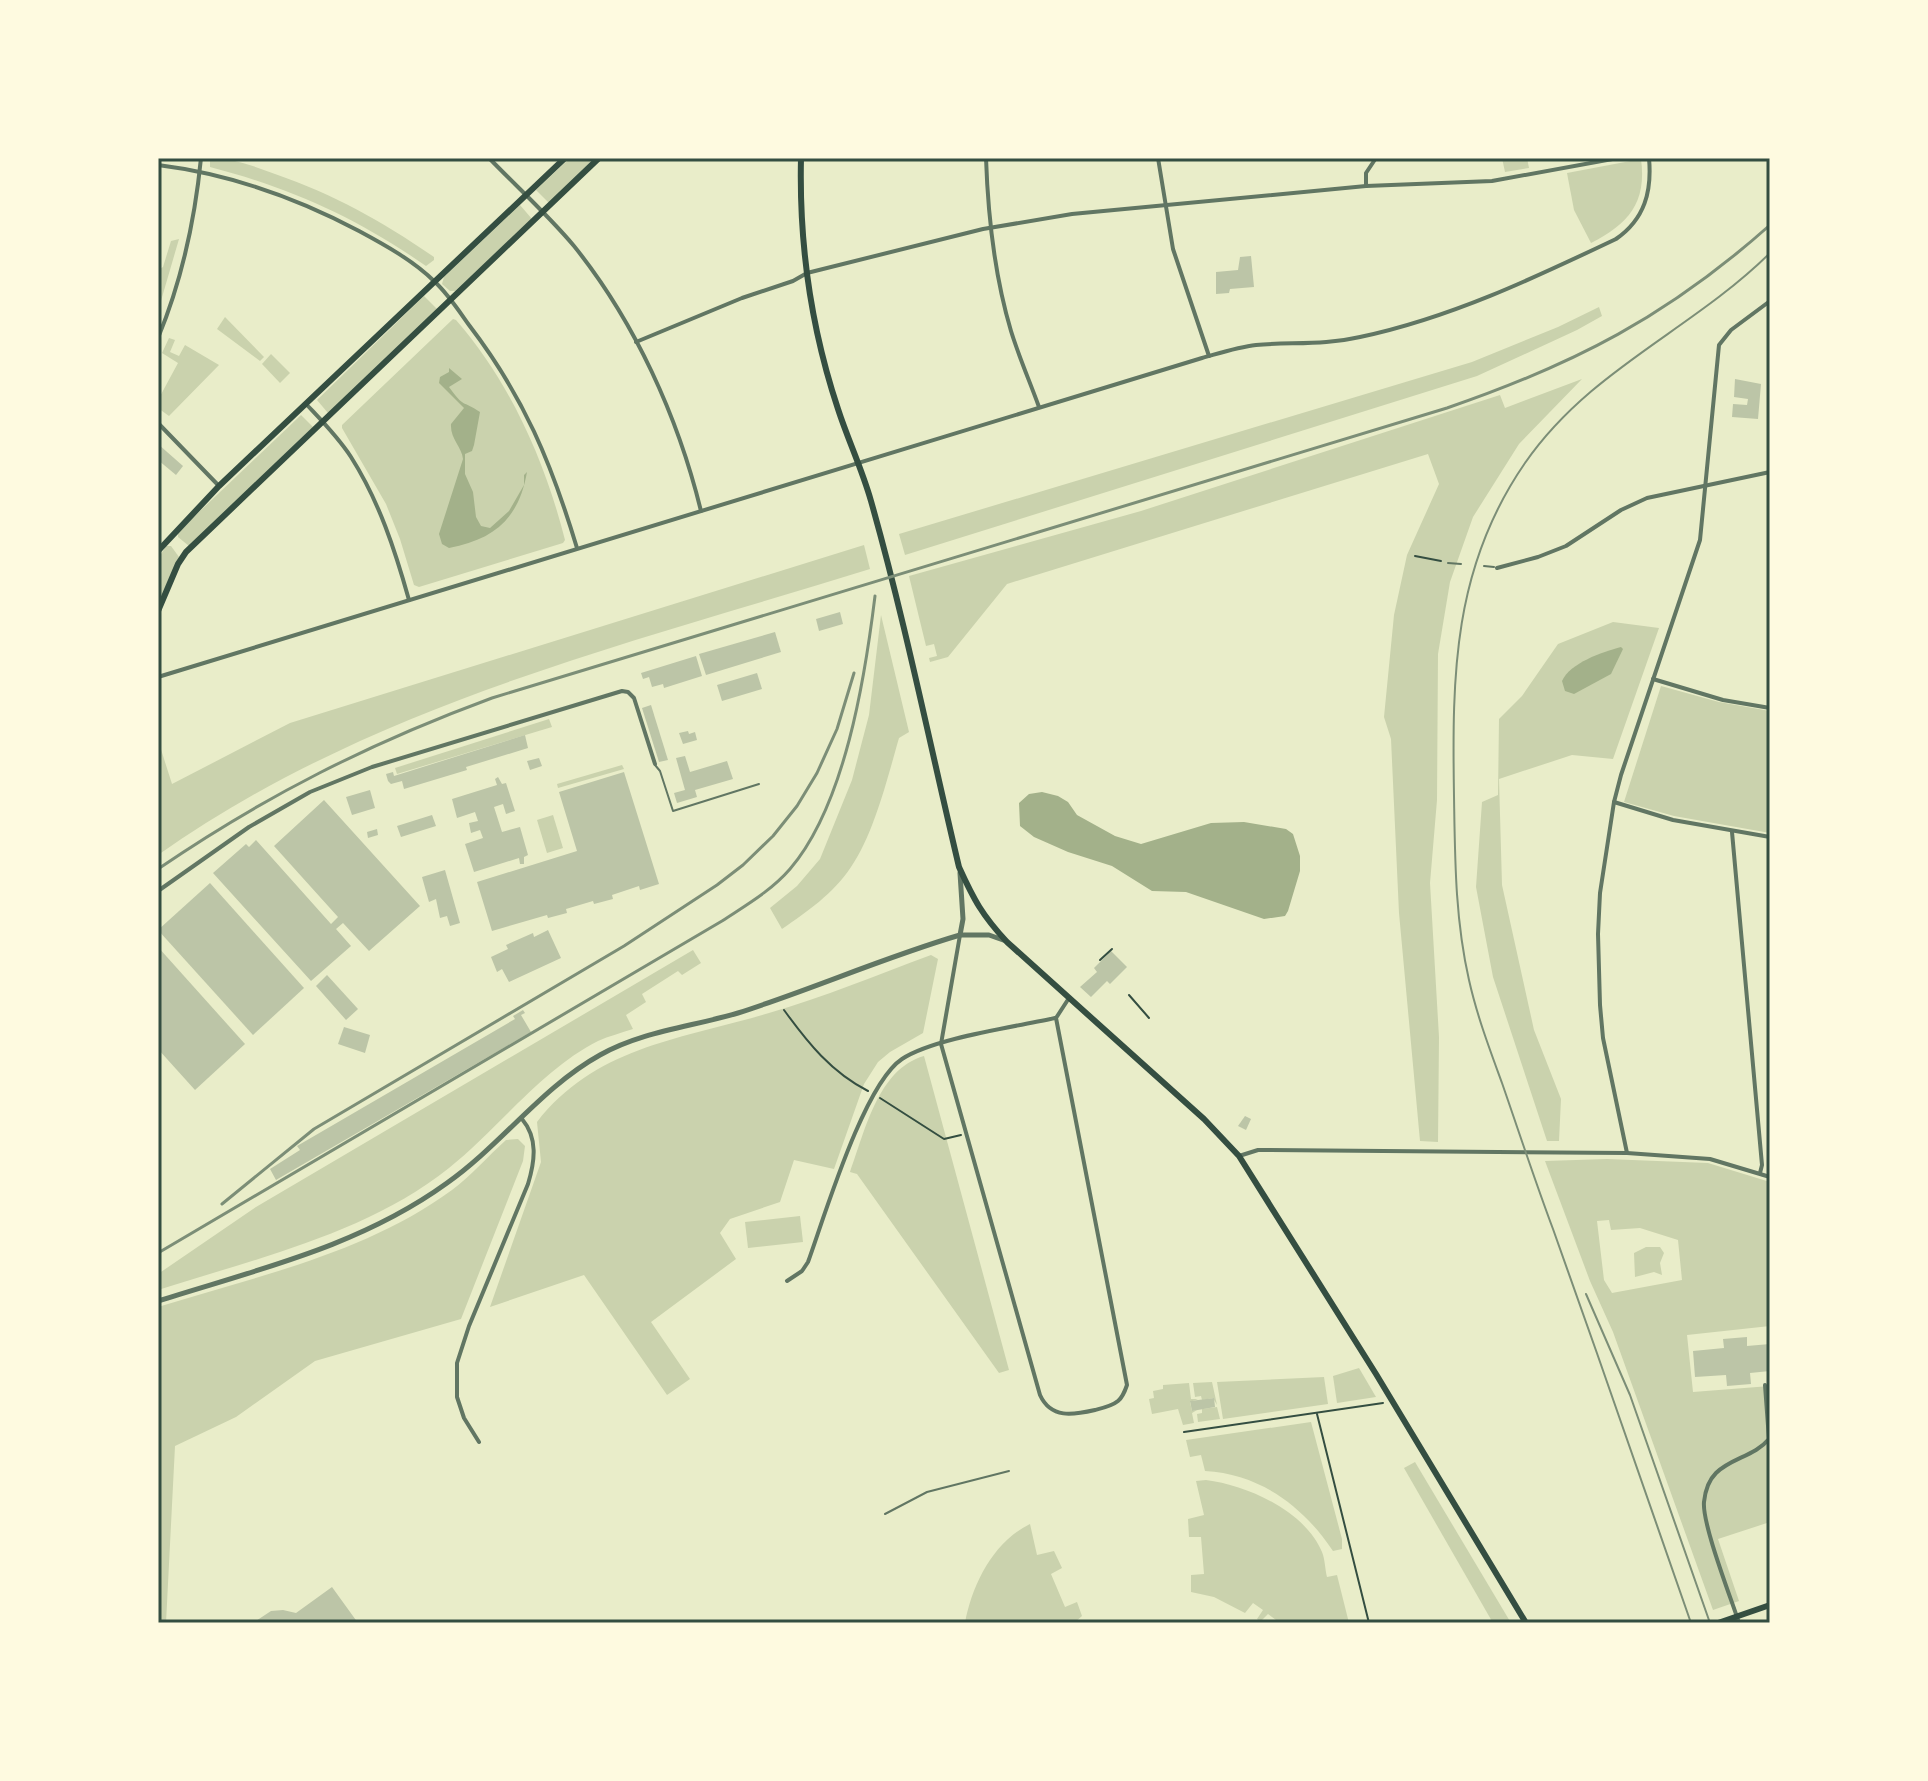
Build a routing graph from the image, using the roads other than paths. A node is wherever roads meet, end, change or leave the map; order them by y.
1 (201, 158) edge
2 (489, 158) edge
3 (565, 158) edge
4 (599, 158) edge
5 (801, 158) edge
6 (986, 158) edge
7 (1158, 158) edge
8 (1376, 158) edge
9 (1618, 158) edge
10 (1649, 158) edge
11 (158, 165) edge
12 (200, 170) junction
13 (1366, 186) junction
14 (526, 195) junction
15 (1163, 203) junction
16 (542, 212) junction
17 (989, 227) junction
18 (807, 273) junction
19 (435, 282) junction
20 (450, 300) junction
21 (1770, 301) edge
22 (158, 338) edge
23 (636, 342) junction
24 (1209, 356) junction
25 (307, 405) junction
26 (1039, 407) junction
27 (322, 422) junction
28 (158, 423) edge
29 (859, 463) junction
30 (1770, 472) edge
31 (1705, 484) junction
32 (219, 486) junction
33 (701, 511) junction
34 (577, 548) junction
35 (158, 551) edge
36 (1448, 563) road end
37 (1461, 564) dead end
38 (1484, 566) dead end
39 (1497, 568) joint
40 (409, 600) junction
41 (158, 611) edge
42 (158, 677) edge
43 (1653, 679) junction
44 (1770, 708) edge
45 (655, 764) joint
46 (759, 784) dead end
47 (1614, 802) junction
48 (1732, 832) junction
49 (1770, 837) edge
50 (959, 867) junction
51 (158, 891) edge
52 (960, 935) junction
53 (1007, 942) junction
54 (1069, 998) junction
55 (1056, 1018) junction
56 (941, 1044) junction
57 (522, 1119) junction
58 (1627, 1153) junction
59 (1239, 1156) junction
60 (1760, 1173) junction
61 (1770, 1177) edge
62 (787, 1281) dead end
63 (158, 1301) edge
64 (1765, 1385) dead end
65 (479, 1442) dead end
66 (1009, 1471) dead end
67 (885, 1514) dead end
68 (1770, 1605) edge
69 (1738, 1620) edge
70 (1526, 1623) edge
71 (1718, 1623) edge

1 - 12 street
2 - 14 street
3 - 14 main road
4 - 16 main road
5 - 18 main road
6 - 17 street
7 - 15 street
8 - 13 street
9 - 13 street
10 - 24 street
11 - 12 street
12 - 19 street
12 - 22 street
13 - 15 street
14 - 16 street
14 - 19 main road
15 - 17 street
15 - 24 street
16 - 20 main road
16 - 23 street
17 - 18 street
17 - 26 street
18 - 23 street
18 - 29 main road
19 - 20 street
19 - 25 main road
20 - 27 main road
20 - 34 street
21 - 31 street
23 - 33 street
24 - 26 street
25 - 27 street
25 - 32 main road
26 - 29 street
27 - 40 street
27 - 41 main road
28 - 32 street
29 - 33 street
29 - 50 main road
30 - 31 street
31 - 39 street
31 - 43 street
32 - 35 main road
33 - 34 street
34 - 40 street
36 - 37 lane
38 - 39 lane
40 - 42 street
43 - 44 street
43 - 47 street
45 - 46 lane
45 - 51 street
47 - 48 street
47 - 58 street
48 - 49 street
48 - 60 street
50 - 52 street
50 - 53 main road
52 - 53 street
52 - 56 street
52 - 57 street
53 - 54 main road
54 - 55 street
54 - 59 main road
55 - 56 street
55 - 56 street
56 - 62 street
57 - 63 street
57 - 65 street
58 - 59 street
58 - 60 street
59 - 70 main road
60 - 61 street
64 - 69 street
66 - 67 lane
68 - 69 main road
69 - 71 main road

